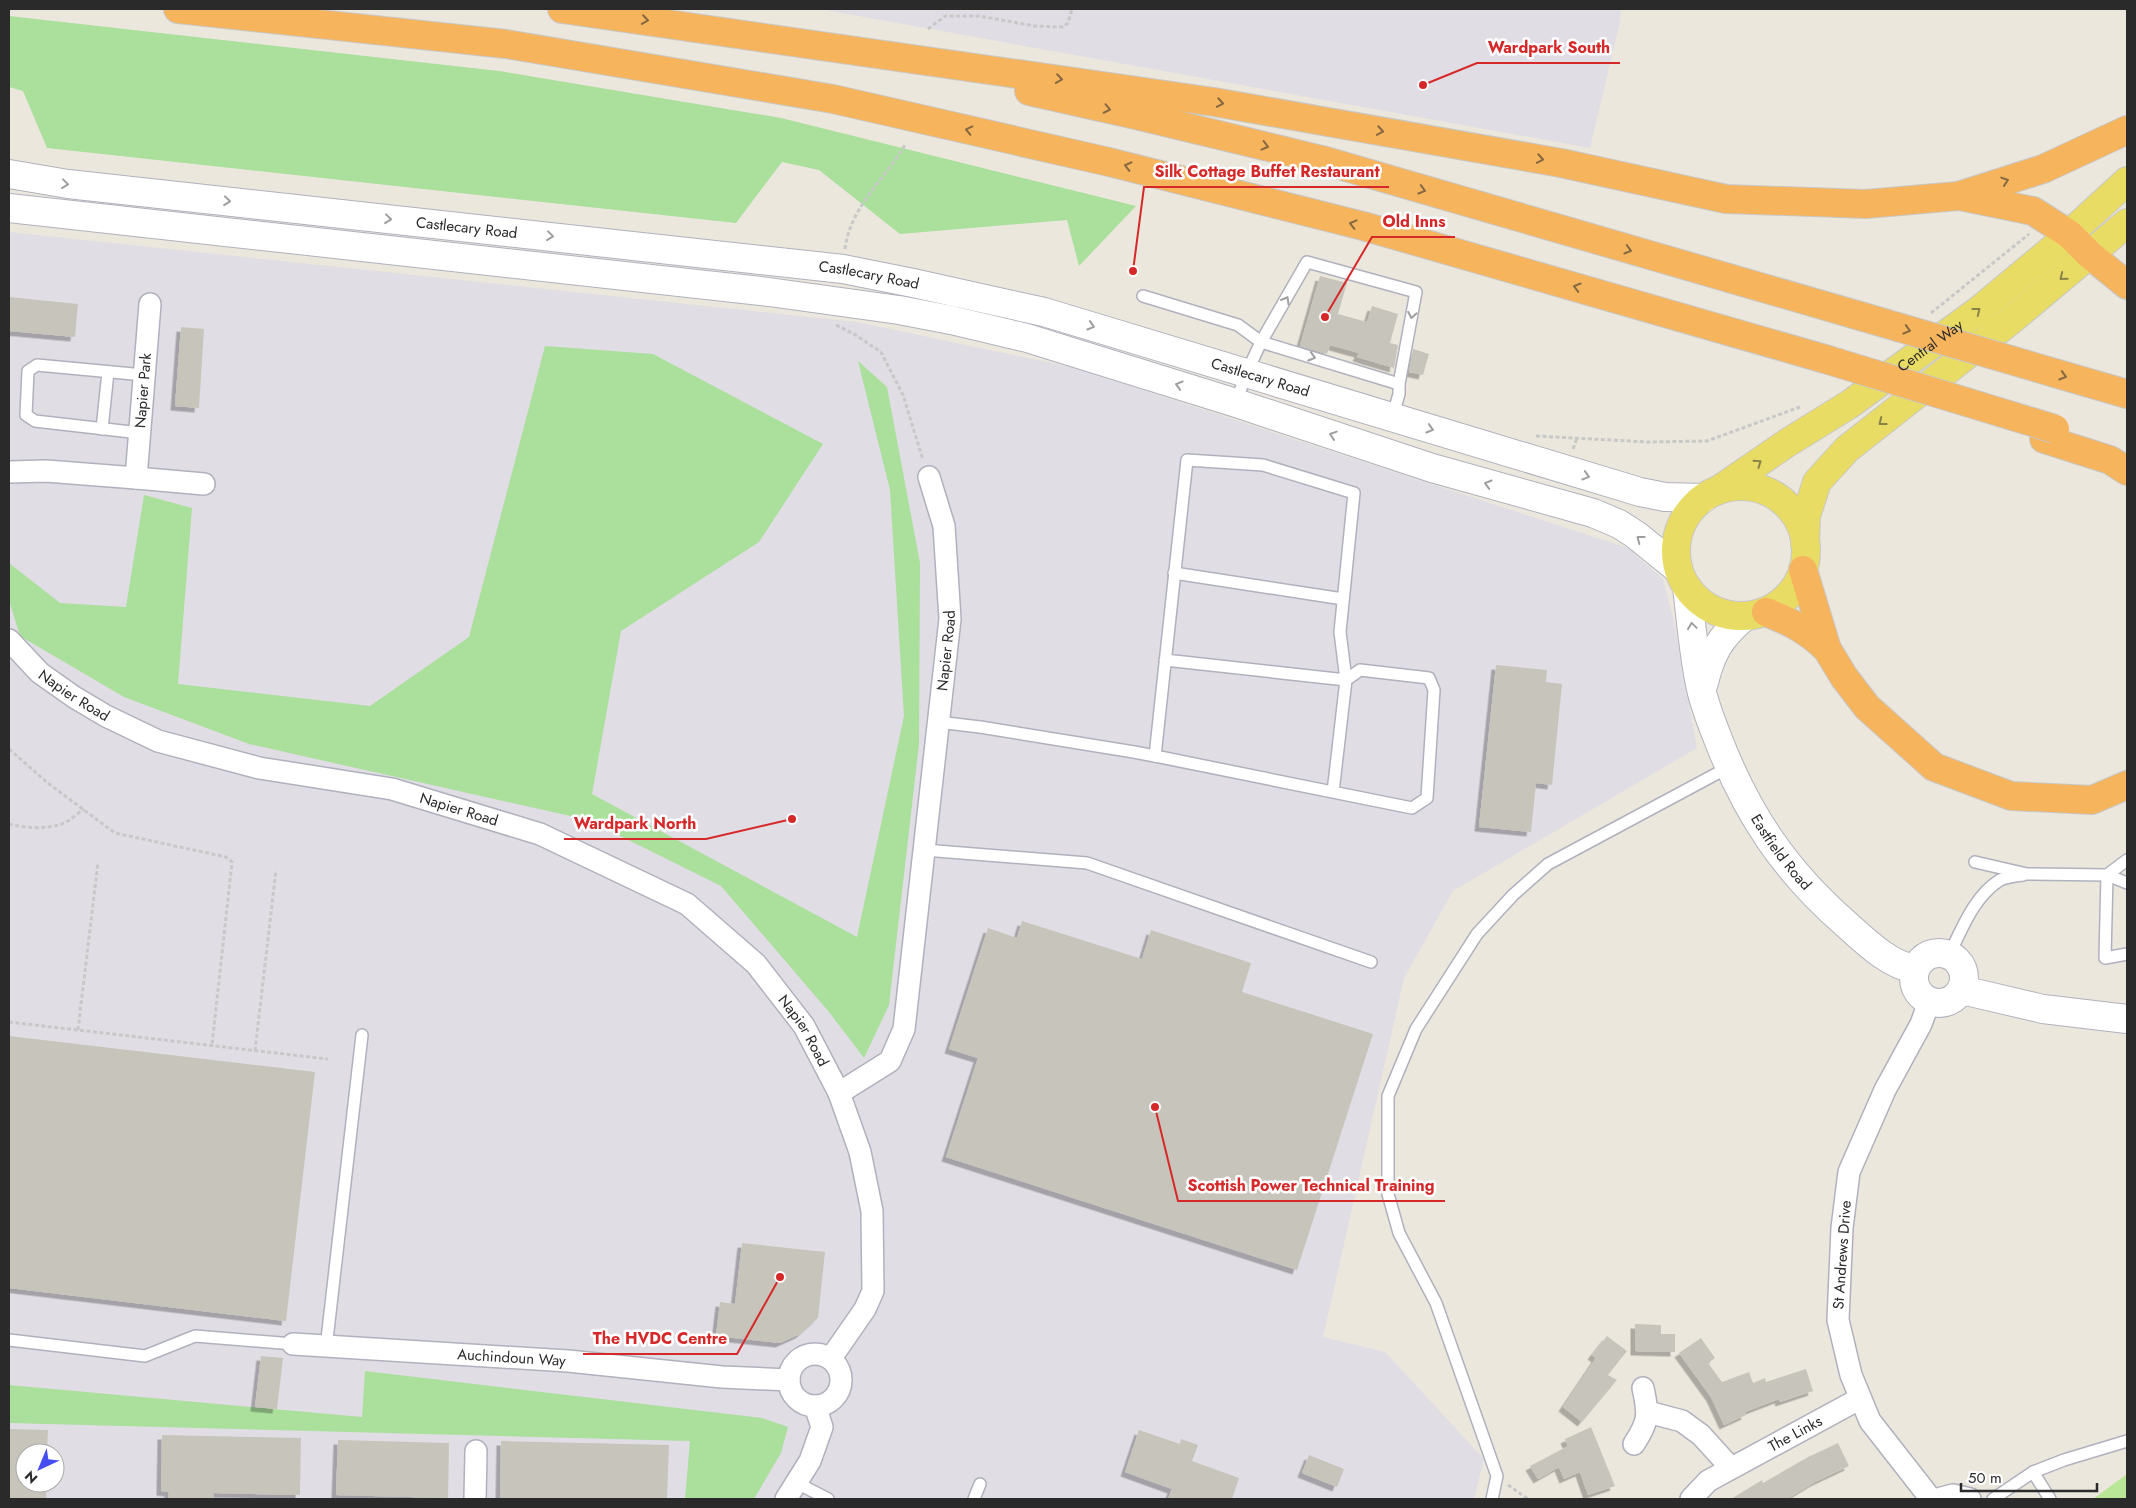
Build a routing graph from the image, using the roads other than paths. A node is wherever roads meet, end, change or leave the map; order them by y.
1 (178, 9) edge
2 (562, 9) edge
3 (803, 42) junction
4 (2127, 130) edge
5 (9, 174) edge
6 (2127, 181) edge
7 (1958, 196) junction
8 (9, 208) edge
9 (2127, 223) edge
10 (2069, 234) junction
11 (2090, 255) junction
12 (2127, 285) edge
13 (1144, 296) dead end
14 (150, 304) dead end
15 (1262, 342) junction
16 (108, 372) junction
17 (1246, 374) junction
18 (144, 375) junction
19 (1399, 384) junction
20 (2127, 394) edge
21 (1236, 403) junction
22 (1392, 418) junction
23 (102, 429) junction
24 (140, 433) junction
25 (2049, 434) junction
26 (2127, 452) edge
27 (2127, 471) edge
28 (13, 473) edge
29 (929, 477) road end
30 (136, 478) junction
31 (204, 484) dead end
32 (1711, 494) junction
33 (1805, 543) junction
34 (1803, 570) junction
35 (1174, 573) junction
36 (1682, 578) junction
37 (1343, 598) junction
38 (1755, 614) junction
39 (9, 640) edge
40 (1827, 649) junction
41 (1166, 660) junction
42 (1346, 680) junction
43 (1701, 692) junction
44 (938, 722) junction
45 (1155, 756) junction
46 (1729, 767) junction
47 (2127, 785) edge
48 (1333, 792) junction
49 (924, 850) junction
50 (2127, 860) edge
51 (1974, 862) dead end
52 (2027, 874) junction
53 (2107, 875) junction
54 (2127, 883) edge
55 (2127, 954) edge
56 (1949, 955) junction
57 (1372, 962) dead end
58 (1915, 969) junction
59 (1962, 990) junction
60 (1929, 1002) junction
61 (2127, 1019) edge
62 (362, 1035) dead end
63 (839, 1093) junction
64 (9, 1340) edge
65 (293, 1344) joint
66 (326, 1348) junction
67 (831, 1358) junction
68 (789, 1380) junction
69 (1643, 1388) dead end
70 (1859, 1398) junction
71 (815, 1406) junction
72 (1648, 1412) junction
73 (2127, 1441) edge
74 (1634, 1444) dead end
75 (476, 1451) dead end
76 (1731, 1468) junction
77 (2033, 1472) junction
78 (980, 1484) dead end
79 (791, 1491) edge
80 (475, 1499) edge
81 (828, 1499) edge
82 (974, 1499) edge
83 (1492, 1499) edge
84 (1691, 1499) edge
85 (1931, 1499) edge
86 (1938, 1499) edge
87 (1970, 1499) edge
88 (1993, 1499) edge
89 (2050, 1499) edge

25 -> 1 highway, bridge
2 -> 3 highway
3 -> 7 highway
3 -> 20 highway, bridge
7 -> 4 highway
5 -> 17 main road, Castlecary Road
6 - 10 main road, Central Way
7 - 10 highway
21 -> 8 main road, Castlecary Road
9 - 11 main road, Central Way
10 - 11 highway
32 -> 10 main road, Central Way
11 - 12 highway
11 -> 33 main road, Central Way
13 - 15 lane
14 - 18 street, Napier Park
15 - 17 lane
15 -> 19 lane
15 -> 19 lane
16 - 18 lane
16 - 23 lane
16 - 23 lane
17 - 21 lane
17 - 22 main road, Castlecary Road
18 - 24 street, Napier Park
19 - 22 lane
36 -> 21 main road, Castlecary Road
22 -> 32 main road, Castlecary Road
23 - 24 lane
24 - 30 street, Napier Park
25 - 26 highway
25 - 27 highway
28 - 30 street
29 - 44 street, Napier Road
30 - 31 street
32 - 33 main road
32 - 36 main road
33 - 34 main road
34 - 38 main road
34 - 40 highway
35 - 37 lane
35 - 37 lane
35 - 41 lane
36 - 38 main road
43 -> 36 main road, Eastfield Road
37 - 42 lane
38 - 40 highway
38 - 43 main road
39 - 63 street, Napier Road
40 - 47 highway
41 - 42 lane
41 - 45 lane
42 - 48 lane
42 - 48 lane
43 - 46 main road, Eastfield Road
44 - 45 lane
44 - 49 street, Napier Road
45 - 48 lane
46 - 58 main road, Eastfield Road
46 - 83 lane
49 - 57 lane
49 - 63 street, Napier Road
50 - 53 lane
51 - 52 lane
52 - 53 lane
52 - 56 lane
53 - 54 lane
53 - 55 lane
56 - 58 main road
56 - 59 main road
58 - 60 main road
59 - 60 main road
59 - 61 main road
60 - 70 street, St Andrews Drive
62 - 66 lane
63 - 67 street, Napier Road
64 - 65 lane
65 - 66 street, Auchindoun Way
66 - 68 street, Auchindoun Way
67 - 68 street
67 - 71 street
68 - 71 street
69 - 72 street
70 - 76 street, The Links
70 - 85 street, St Andrews Drive
71 - 79 street
72 - 74 street
72 - 76 street
73 - 77 lane
75 - 80 street
76 - 84 street, The Links
77 - 88 lane
77 - 89 lane
78 - 82 lane
79 - 81 lane
86 - 87 street

